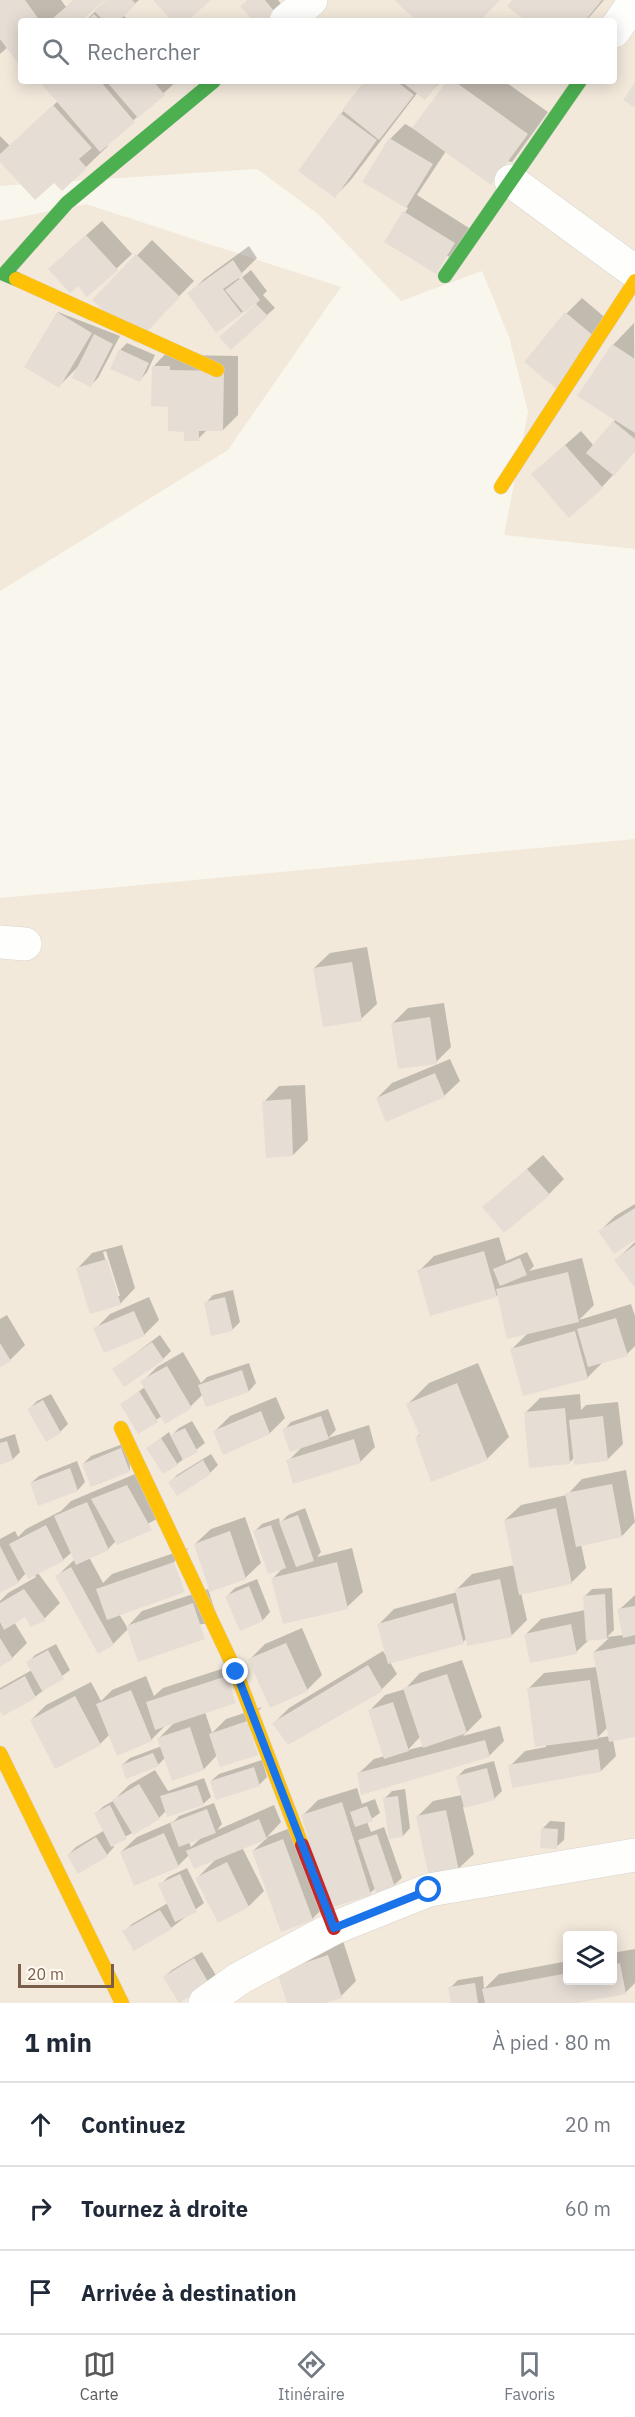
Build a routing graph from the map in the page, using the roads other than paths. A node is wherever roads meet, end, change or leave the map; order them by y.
1 (311, 0) edge
2 (635, 1) edge
3 (290, 18) edge
4 (617, 27) edge
5 (210, 84) edge
6 (578, 84) edge
7 (511, 181) junction
8 (635, 272) edge
9 (445, 276) dead end
10 (2, 281) edge
11 (635, 281) edge
12 (217, 370) dead end
13 (501, 487) dead end
14 (121, 1428) dead end
15 (0, 1753) edge
16 (635, 1855) edge
17 (334, 1928) junction
18 (122, 2003) edge
19 (205, 2003) edge

1 - 3 street
2 - 4 street
5 - 10 street
6 - 7 street
7 - 8 street
7 - 9 street
10 - 12 street
11 - 13 street
14 - 17 street
15 - 18 street
16 - 17 street
17 - 19 street

